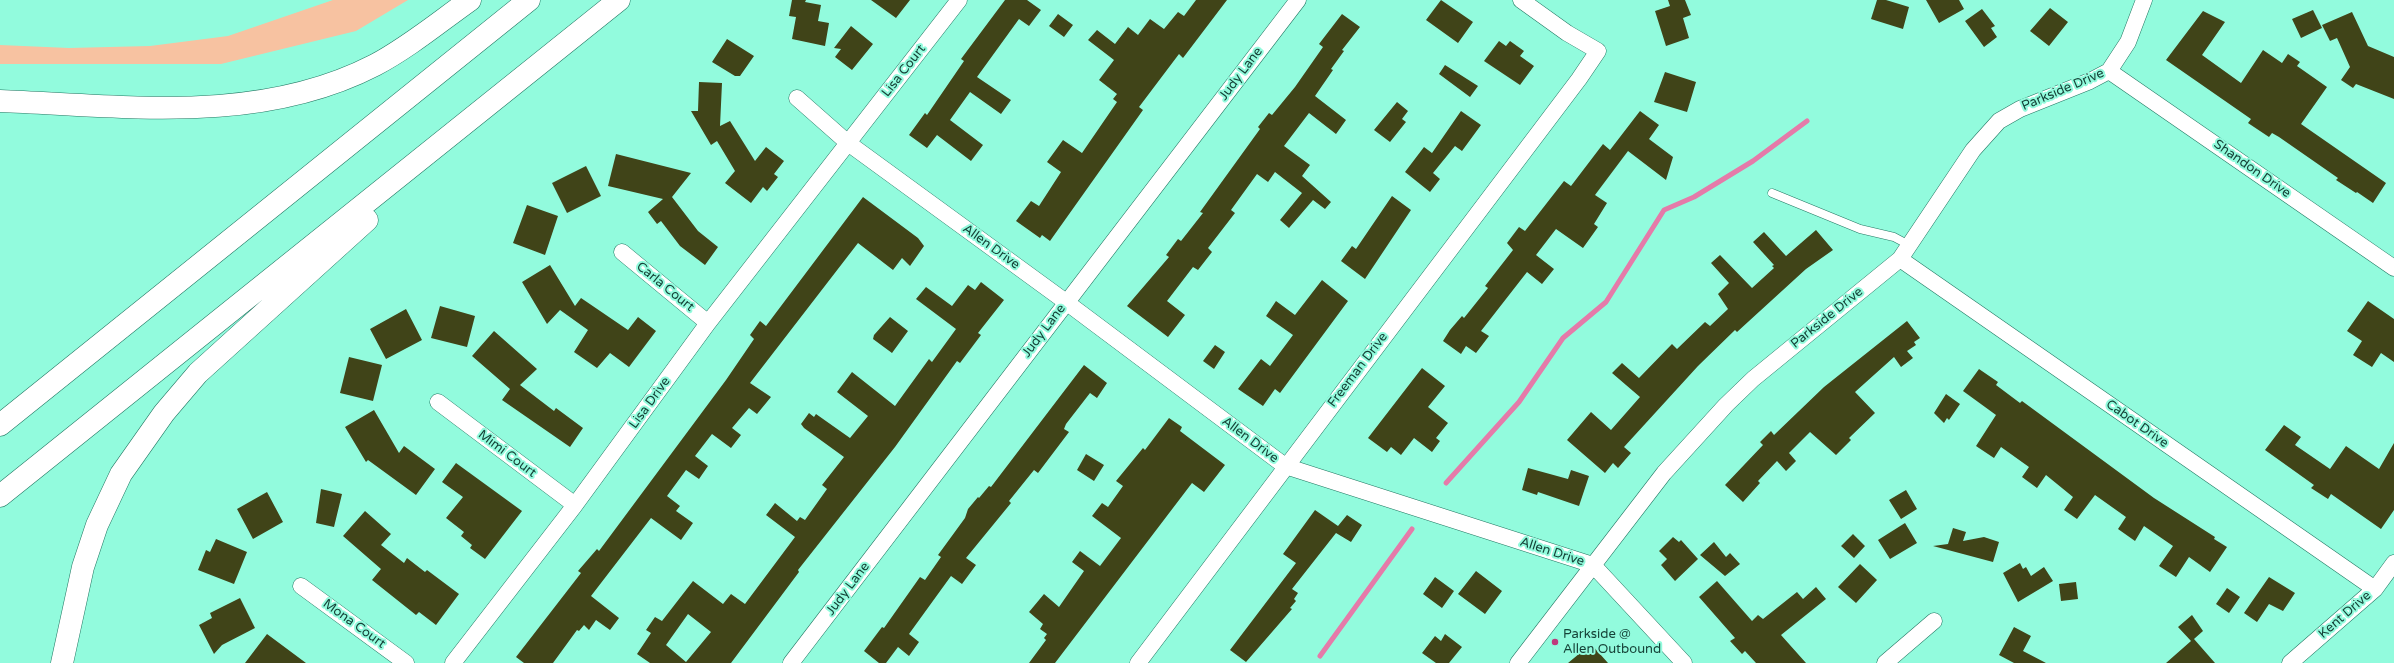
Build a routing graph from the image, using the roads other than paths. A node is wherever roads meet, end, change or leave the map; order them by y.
1 (470, 0) edge
2 (529, 0) edge
3 (619, 0) edge
4 (959, 0) edge
5 (1298, 0) edge
6 (1522, 0) edge
7 (2144, 0) edge
8 (2109, 71) junction
9 (797, 98) dead end
10 (0, 100) edge
11 (497, 100) junction
12 (848, 143) junction
13 (1772, 193) dead end
14 (1909, 245) junction
15 (622, 252) dead end
16 (1900, 259) junction
17 (2394, 268) edge
18 (1066, 302) junction
19 (708, 323) junction
20 (438, 402) dead end
21 (0, 425) edge
22 (1285, 466) junction
23 (0, 496) edge
24 (575, 505) junction
25 (2394, 563) edge
26 (1592, 565) junction
27 (301, 586) dead end
28 (2375, 589) junction
29 (1934, 621) dead end
30 (62, 663) edge
31 (406, 663) edge
32 (453, 663) edge
33 (791, 663) edge
34 (1138, 663) edge
35 (1518, 663) edge
36 (1684, 663) edge
37 (1884, 663) edge
38 (2290, 663) edge

1 - 10 highway
2 - 21 highway
3 - 11 highway
4 - 12 street, Lisa Court
5 - 18 street, Judy Lane
6 - 22 street, Freeman Drive
7 - 8 street, Parkside Drive
8 - 14 street, Parkside Drive
8 - 17 street, Shandon Drive
9 - 12 street, Allen Drive
11 - 23 highway
11 - 30 highway
12 - 18 street, Allen Drive
12 - 19 street, Lisa Drive
13 - 14 lane
14 - 16 street, Parkside Drive
15 - 19 street, Carla Court
16 - 26 street, Parkside Drive
16 - 28 street, Cabot Drive
18 - 22 street, Allen Drive
18 - 33 street, Judy Lane
19 - 24 street, Lisa Drive
20 - 24 street, Mimi Court
22 - 26 street, Allen Drive
22 - 34 street, Freeman Drive
24 - 32 street, Lisa Drive
25 - 28 street, Kent Drive
26 - 35 street, Parkside Drive
26 - 36 street, Allen Drive
27 - 31 street, Mona Court
28 - 38 street, Kent Drive
29 - 37 street

